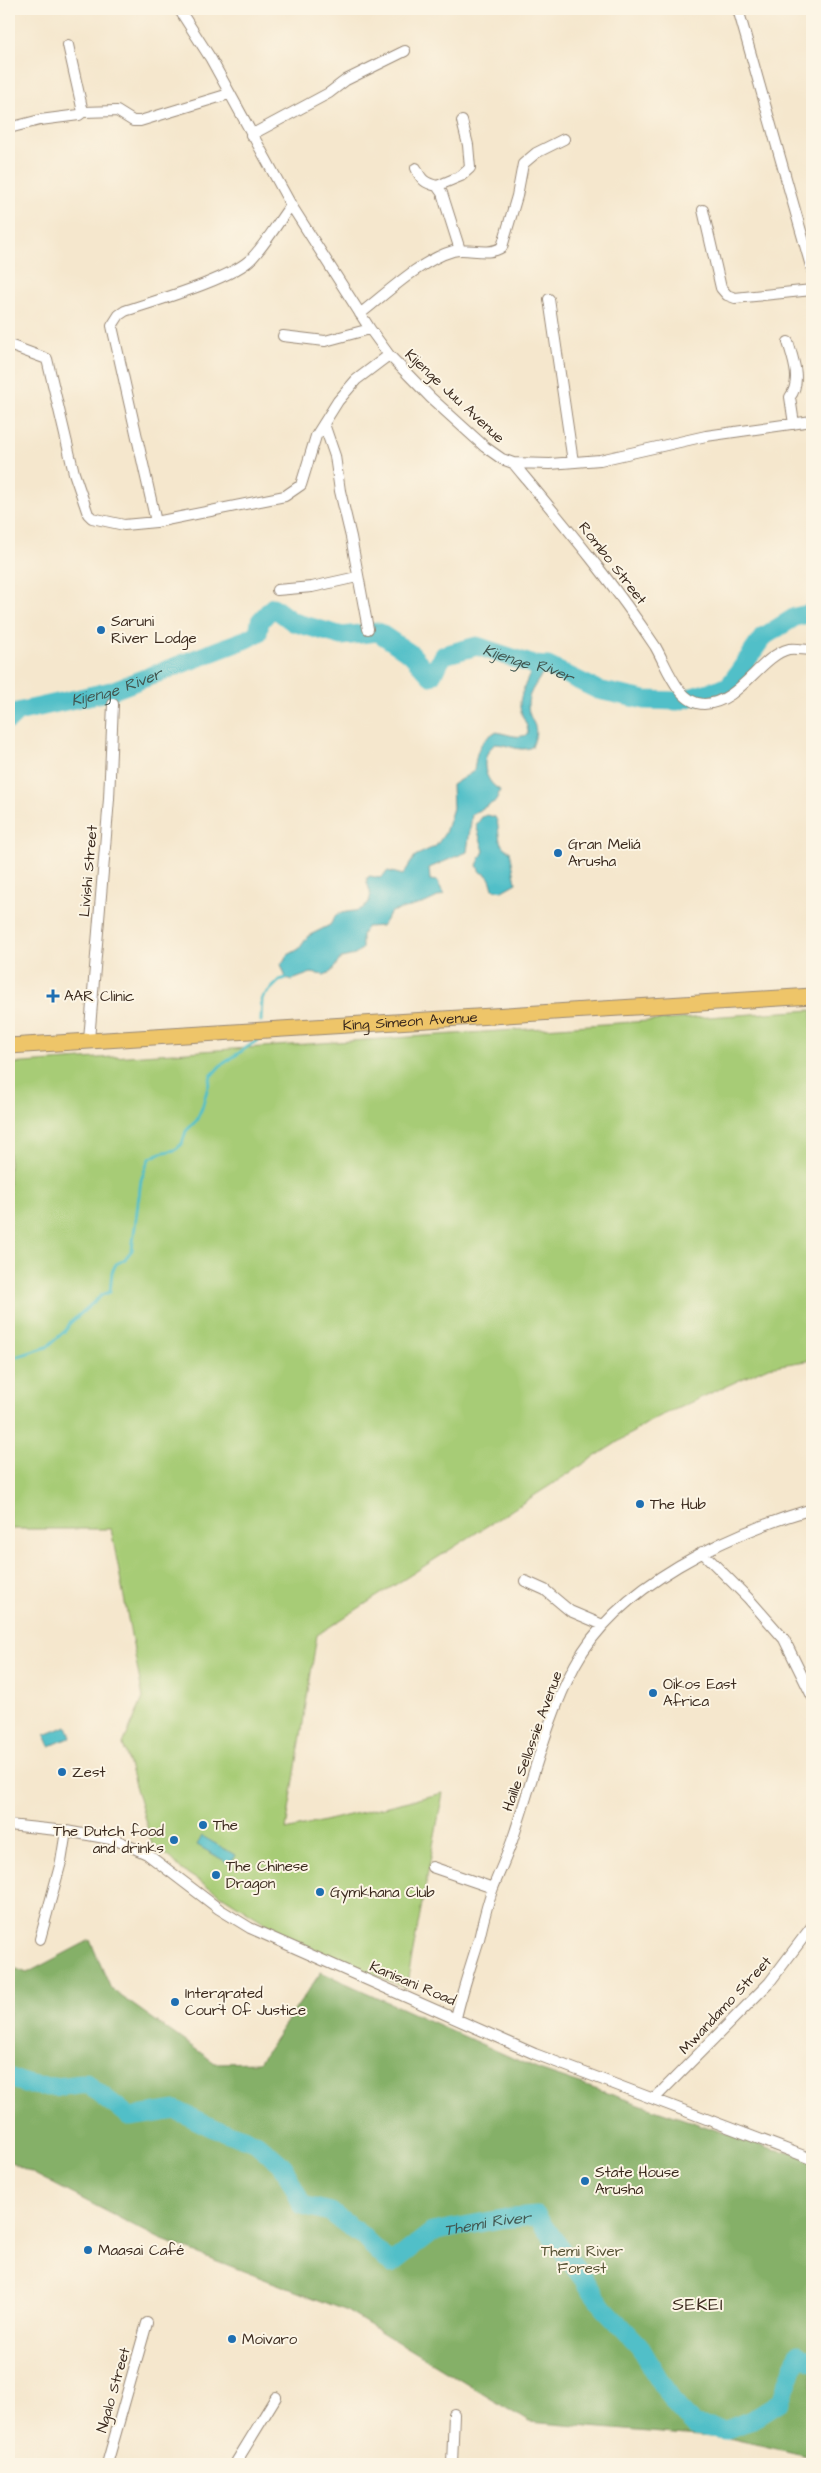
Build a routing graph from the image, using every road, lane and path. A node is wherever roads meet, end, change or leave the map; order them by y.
1 (179, 9) edge
2 (738, 9) edge
3 (68, 45) dead end
4 (405, 51) dead end
5 (229, 94) junction
6 (82, 112) junction
7 (462, 121) dead end
8 (9, 128) edge
9 (251, 136) junction
10 (564, 138) dead end
11 (416, 168) dead end
12 (437, 186) junction
13 (291, 205) junction
14 (703, 210) dead end
15 (460, 250) junction
16 (812, 265) edge
17 (812, 290) edge
18 (549, 299) dead end
19 (360, 314) junction
20 (370, 329) junction
21 (283, 336) dead end
22 (788, 342) dead end
23 (9, 344) edge
24 (389, 355) junction
25 (812, 421) edge
26 (324, 424) junction
27 (794, 424) junction
28 (513, 462) junction
29 (573, 462) junction
30 (156, 522) junction
31 (357, 577) junction
32 (276, 590) dead end
33 (368, 628) dead end
34 (812, 650) edge
35 (113, 704) dead end
36 (812, 996) edge
37 (89, 1040) junction
38 (9, 1046) edge
39 (812, 1509) edge
40 (702, 1552) junction
41 (525, 1581) dead end
42 (603, 1625) junction
43 (812, 1696) edge
44 (11, 1825) edge
45 (66, 1831) junction
46 (432, 1867) dead end
47 (493, 1888) junction
48 (812, 1926) edge
49 (40, 1939) dead end
50 (456, 2018) junction
51 (654, 2099) junction
52 (812, 2159) edge
53 (147, 2323) dead end
54 (276, 2396) dead end
55 (454, 2414) dead end
56 (107, 2464) edge
57 (235, 2464) edge
58 (452, 2464) edge

1 - 5 street, Kijenge Juu Avenue
2 - 16 street
3 - 6 street
4 - 9 street
5 - 6 street
5 - 9 street, Kijenge Juu Avenue
6 - 8 street
7 - 12 street
9 - 13 street, Kijenge Juu Avenue
10 - 15 street
11 - 12 street
12 - 15 street
13 - 19 street, Kijenge Juu Avenue
13 - 30 street
14 - 17 street
15 - 19 street
18 - 29 street
19 - 20 street, Kijenge Juu Avenue
20 - 21 street
20 - 24 street, Kijenge Juu Avenue
22 - 27 street
23 - 30 street
24 - 26 street
24 - 28 street, Kijenge Juu Avenue
25 - 27 street, Kijenge Juu Avenue
26 - 30 street
26 - 31 street
27 - 29 street, Kijenge Juu Avenue
28 - 29 street, Kijenge Juu Avenue
28 - 34 street, Rombo Street
31 - 32 street
31 - 33 street
35 - 37 street, Livishi Street
36 - 37 main road, King Simeon Avenue
37 - 38 main road, King Simeon Avenue
39 - 40 street, Haille Sellassie Avenue
40 - 42 street, Haille Sellassie Avenue
40 - 43 street
41 - 42 street
42 - 47 street, Haille Sellassie Avenue
44 - 45 street, Kanisani Road
45 - 49 street
45 - 50 street, Kanisani Road
46 - 47 street
47 - 50 street, Haille Sellassie Avenue
48 - 51 street, Mwandamo Street
50 - 51 street, Kanisani Road
51 - 52 street, Kanisani Road
53 - 56 street, Ngalo Street
54 - 57 street
55 - 58 street

